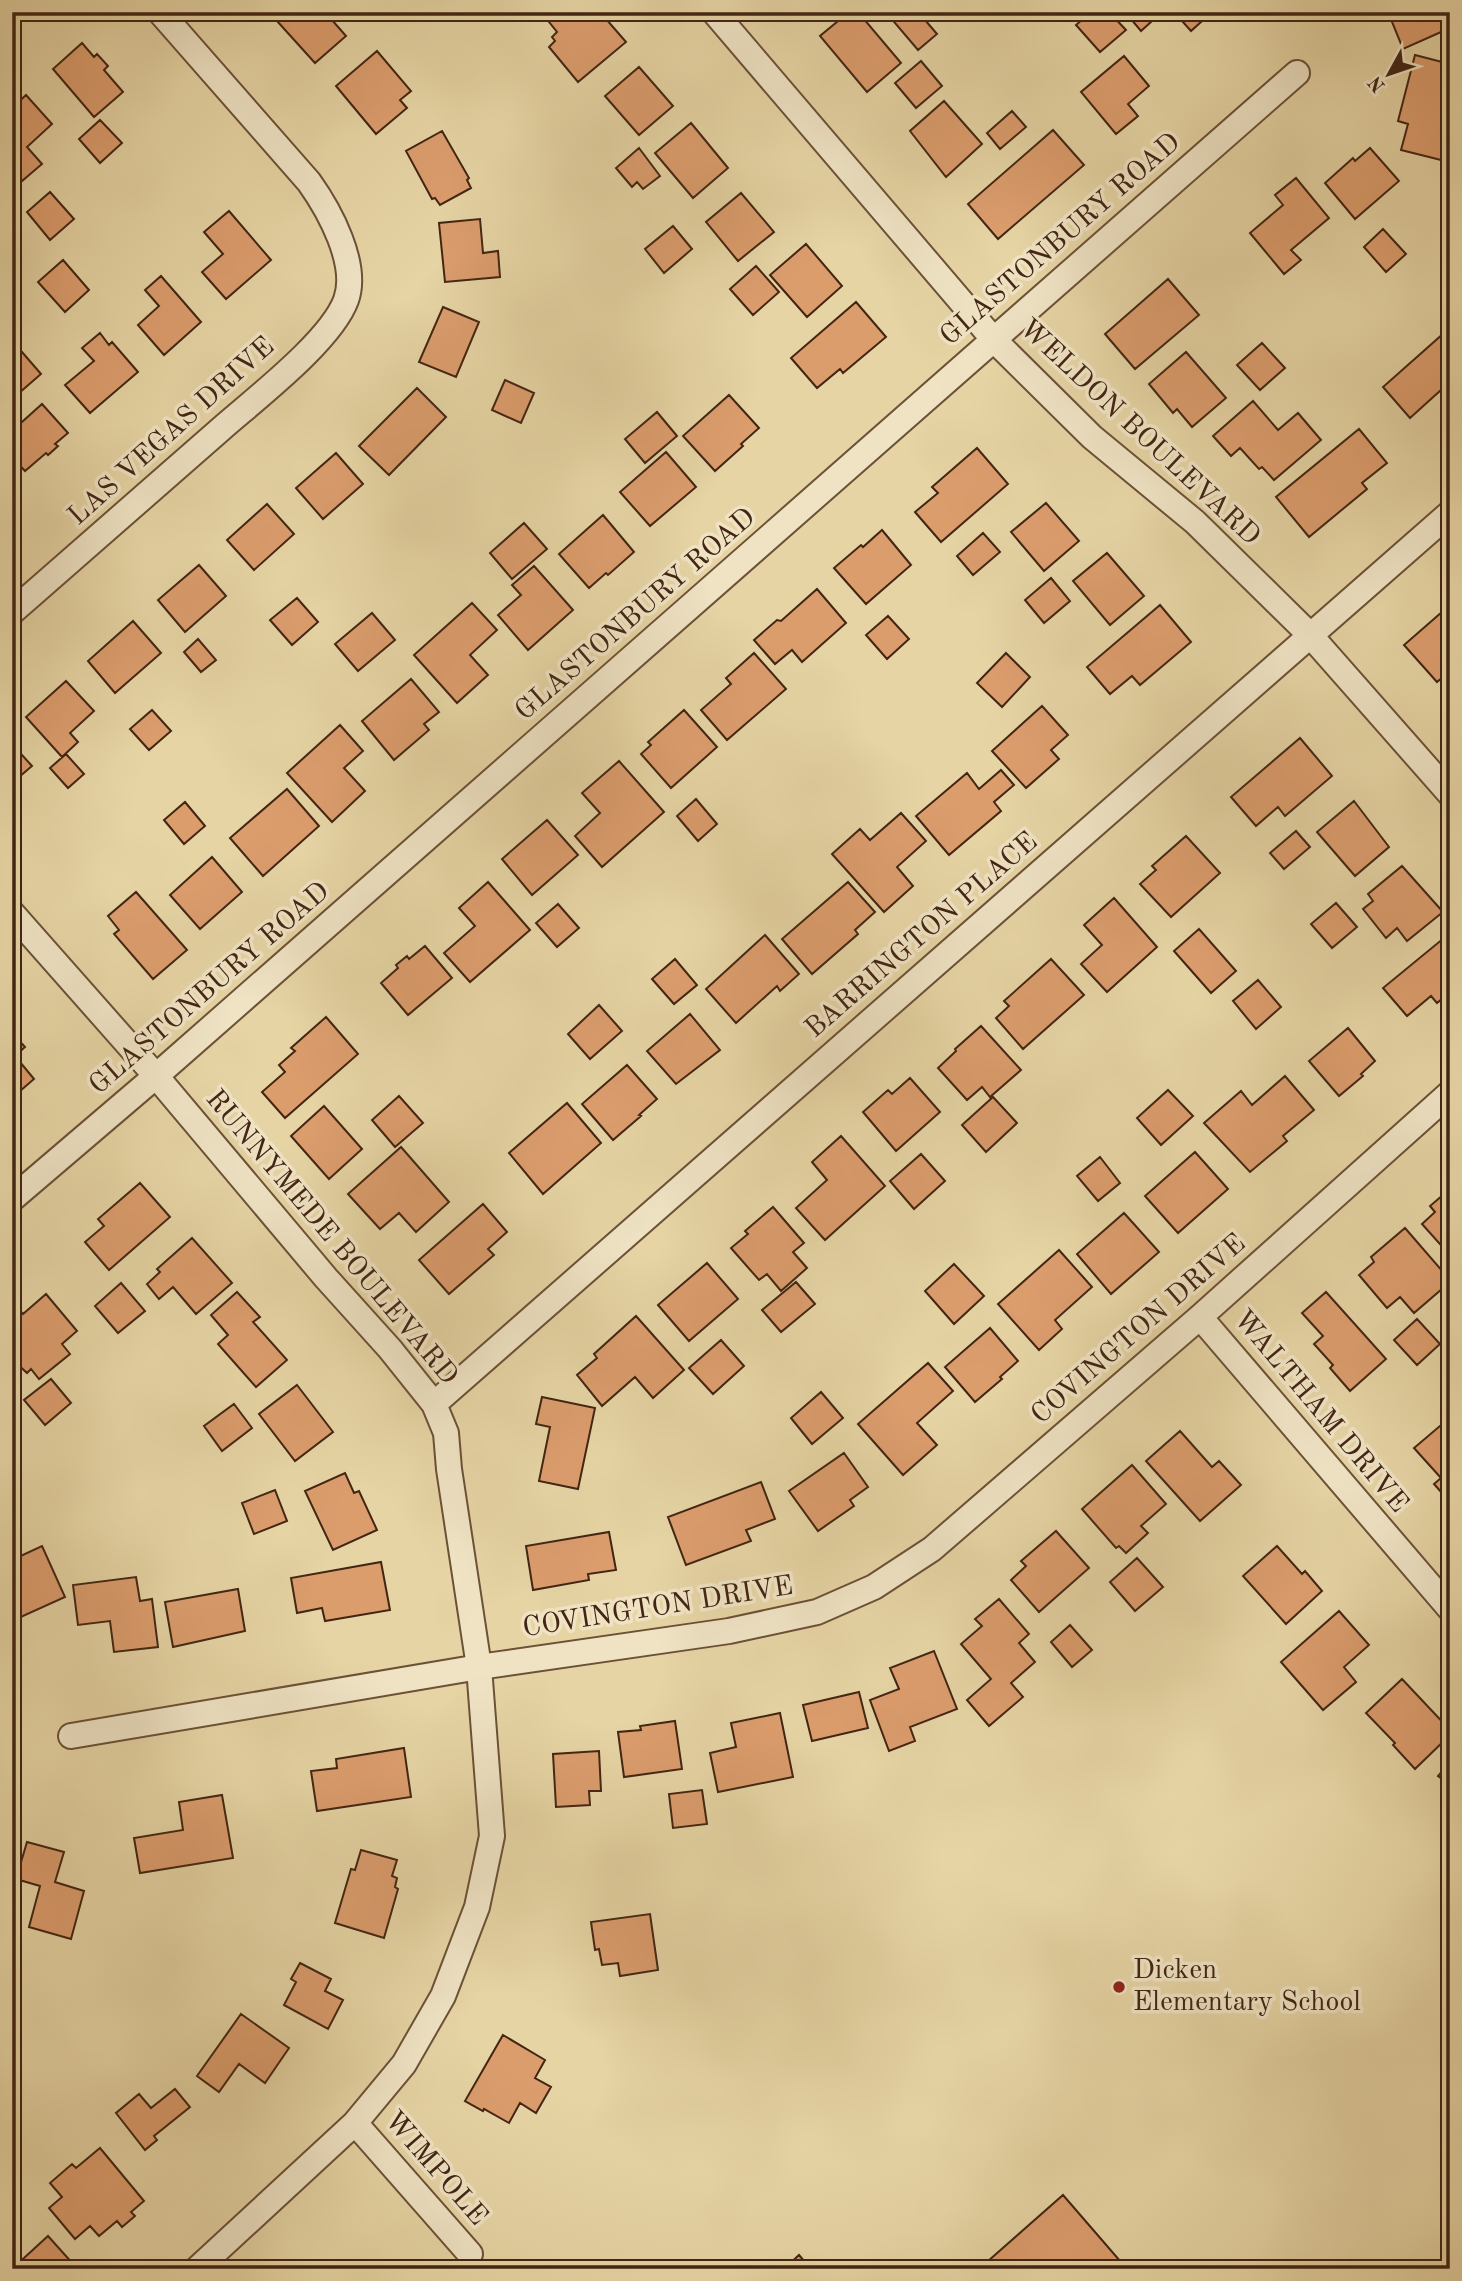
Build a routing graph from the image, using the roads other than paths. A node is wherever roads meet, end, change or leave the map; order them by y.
1 (160, 12) edge
2 (724, 16) edge
3 (1297, 73) dead end
4 (993, 340) junction
5 (1450, 513) edge
6 (12, 612) edge
7 (1310, 635) junction
8 (1450, 794) edge
9 (12, 913) edge
10 (156, 1076) junction
11 (1450, 1093) edge
12 (12, 1199) edge
13 (1200, 1317) junction
14 (434, 1404) junction
15 (1448, 1604) edge
16 (479, 1667) junction
17 (71, 1736) dead end
18 (355, 2123) junction
19 (470, 2254) dead end
20 (197, 2269) edge

1 - 6 street, LAS VEGAS DRIVE
2 - 4 street, WELDON BOULEVARD
3 - 4 street, GLASTONBURY ROAD
4 - 7 street, WELDON BOULEVARD
4 - 10 street, GLASTONBURY ROAD
5 - 7 street, BARRINGTON PLACE
7 - 8 street, WELDON BOULEVARD
7 - 14 street, BARRINGTON PLACE
9 - 10 street, RUNNYMEDE BOULEVARD
10 - 12 street, GLASTONBURY ROAD
10 - 14 street, RUNNYMEDE BOULEVARD
11 - 13 street, COVINGTON DRIVE
13 - 15 street, WALTHAM DRIVE
13 - 16 street, COVINGTON DRIVE
14 - 16 street, RUNNYMEDE BOULEVARD
16 - 17 street, COVINGTON DRIVE
16 - 18 street, RUNNYMEDE BOULEVARD
18 - 19 street, WIMPOLE
18 - 20 street, RUNNYMEDE BOULEVARD

